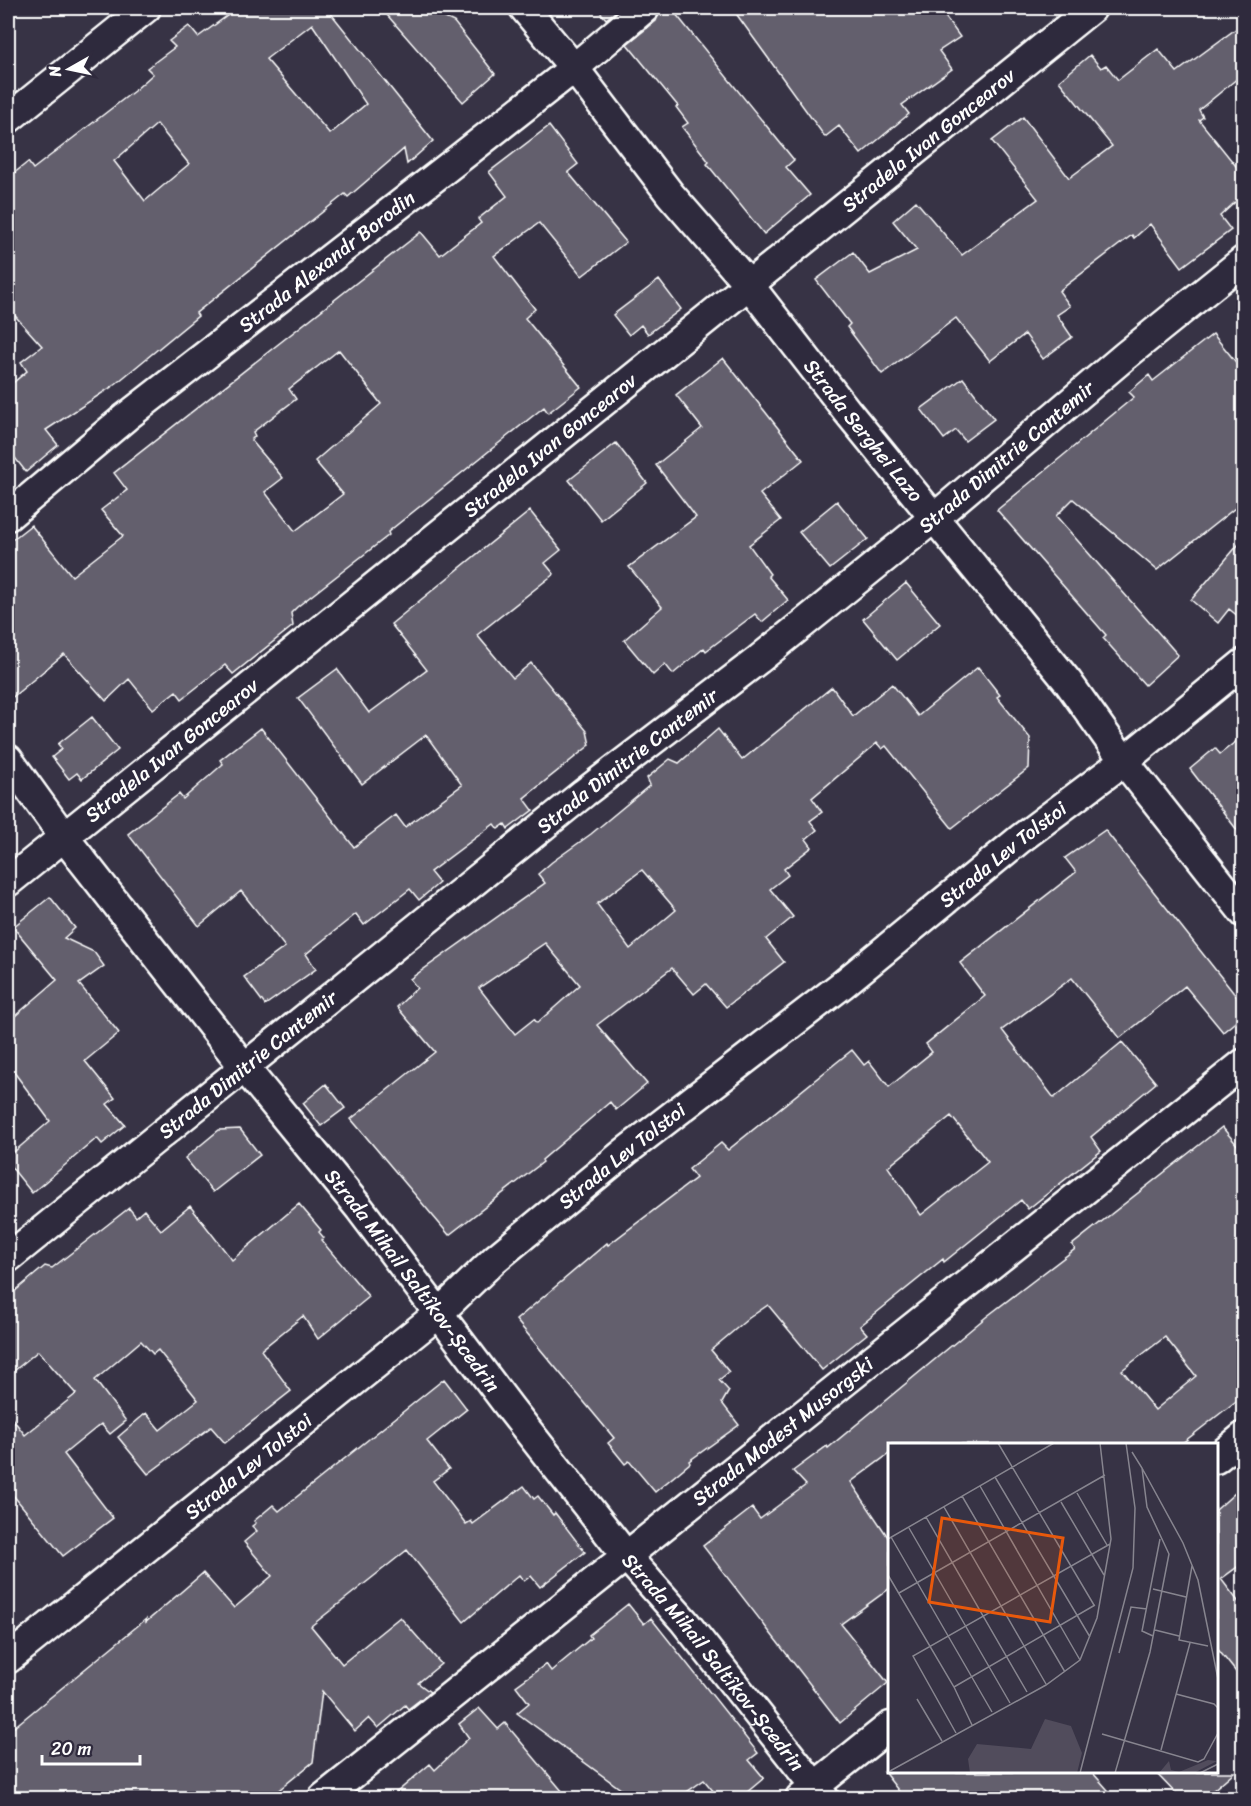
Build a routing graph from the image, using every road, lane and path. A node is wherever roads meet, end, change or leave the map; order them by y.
1 (146, 8) edge
2 (524, 8) edge
3 (645, 8) edge
4 (1092, 8) edge
5 (574, 68) junction
6 (8, 119) edge
7 (1244, 260) edge
8 (750, 286) junction
9 (8, 516) edge
10 (934, 518) junction
11 (1244, 663) edge
12 (8, 759) edge
13 (1124, 761) junction
14 (64, 837) junction
15 (8, 882) edge
16 (1244, 913) edge
17 (1244, 1063) edge
18 (244, 1067) junction
19 (8, 1258) edge
20 (437, 1315) junction
21 (1244, 1436) edge
22 (1218, 1457) edge
23 (627, 1557) junction
24 (8, 1659) edge
25 (888, 1728) edge
26 (812, 1794) edge
27 (322, 1798) edge

1 - 6 street
2 - 5 street, Strada Serghei Lazo
3 - 5 street, Strada Alexandr Borodin
4 - 8 street, Stradela Ivan Goncearov
5 - 8 street, Strada Serghei Lazo
5 - 9 street, Strada Alexandr Borodin
7 - 10 street, Strada Dimitrie Cantemir
8 - 10 street, Strada Serghei Lazo
8 - 14 street, Stradela Ivan Goncearov
10 - 13 street, Strada Serghei Lazo
10 - 18 street, Strada Dimitrie Cantemir
11 - 13 street, Strada Lev Tolstoi
12 - 14 street, Strada Mihail Saltîkov-Șcedrin
13 - 16 street, Strada Serghei Lazo
13 - 20 street, Strada Lev Tolstoi
14 - 15 street, Stradela Ivan Goncearov
14 - 18 street, Strada Mihail Saltîkov-Șcedrin
17 - 23 street, Strada Modest Musorgski
18 - 19 street, Strada Dimitrie Cantemir
18 - 20 street, Strada Mihail Saltîkov-Șcedrin
20 - 23 street, Strada Mihail Saltîkov-Șcedrin
20 - 24 street, Strada Lev Tolstoi
21 - 22 street
23 - 26 street, Strada Mihail Saltîkov-Șcedrin
23 - 27 street, Strada Modest Musorgski
25 - 26 street

